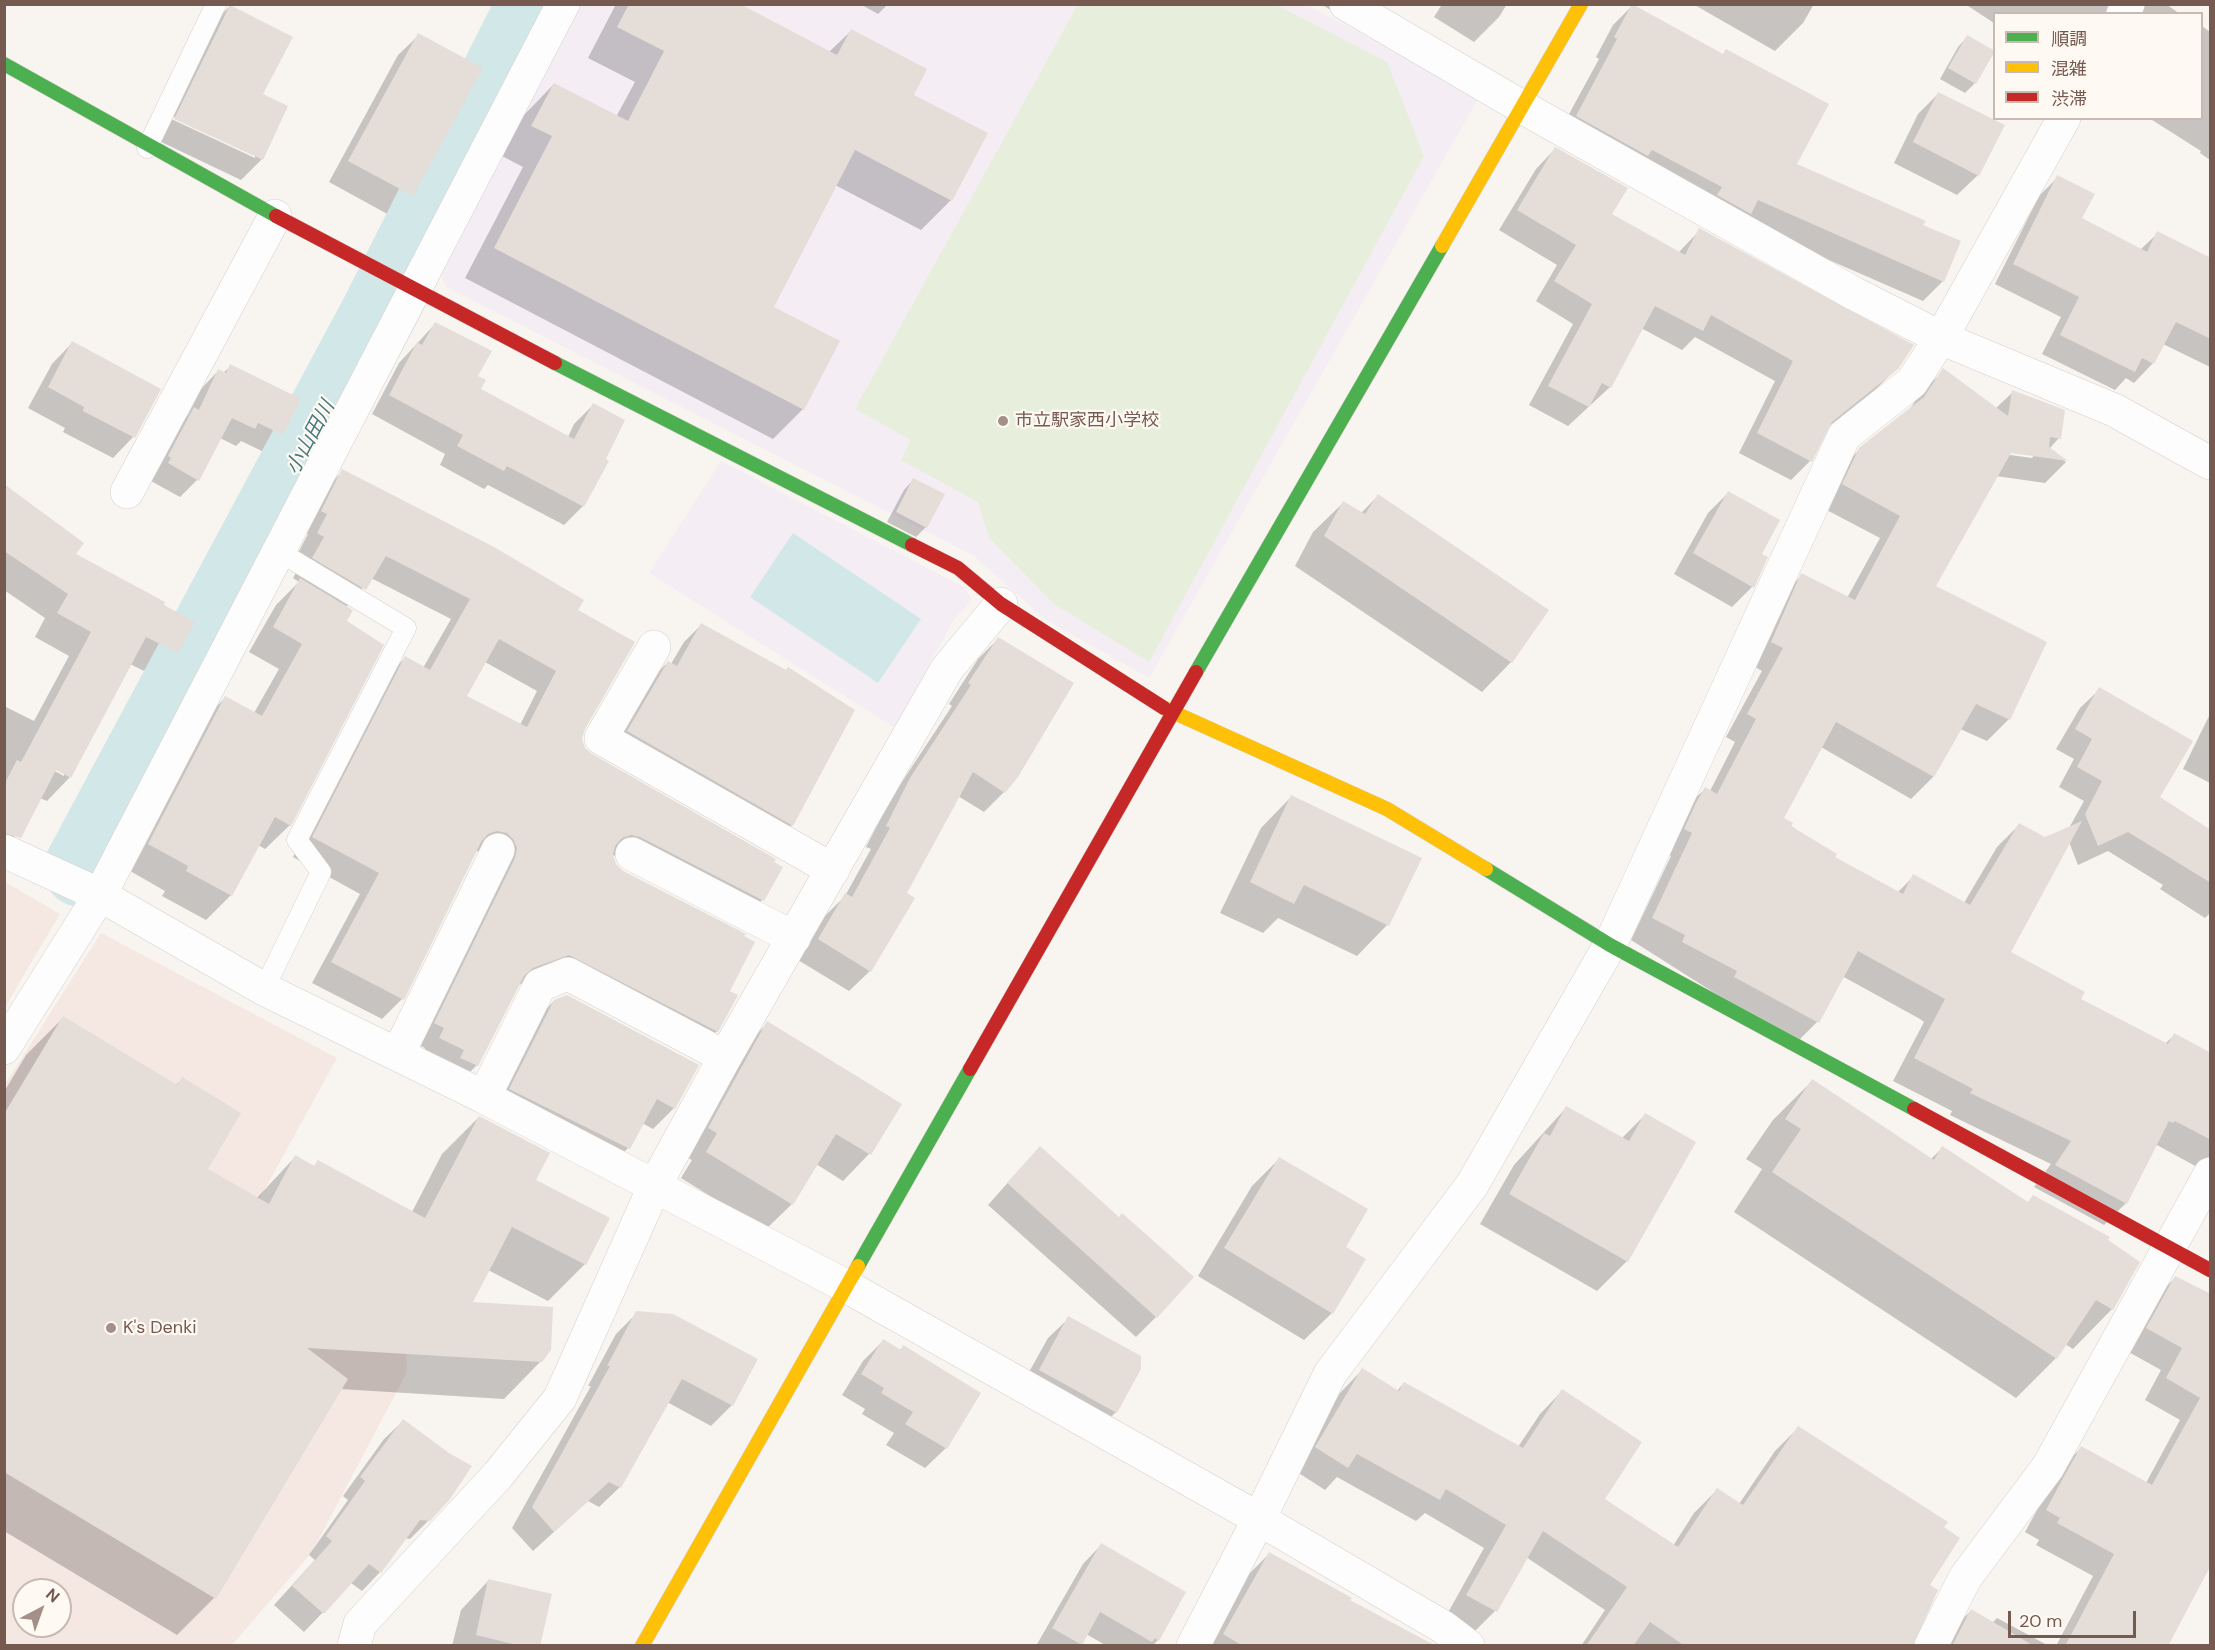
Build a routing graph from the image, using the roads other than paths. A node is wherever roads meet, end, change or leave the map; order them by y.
1 (216, 4) edge
2 (563, 4) edge
3 (1346, 4) edge
4 (1581, 4) edge
5 (4, 64) edge
6 (1522, 107) junction
7 (2063, 120) edge
8 (147, 148) junction
9 (275, 216) junction
10 (414, 289) junction
11 (1941, 338) junction
12 (2211, 464) edge
13 (127, 492) dead end
14 (278, 551) junction
15 (1000, 604) junction
16 (654, 647) dead end
17 (1172, 713) junction
18 (498, 850) dead end
19 (4, 851) edge
20 (632, 854) dead end
21 (833, 870) junction
22 (100, 895) junction
23 (794, 938) junction
24 (1610, 945) junction
25 (264, 988) junction
26 (4, 1048) edge
27 (398, 1054) junction
28 (724, 1057) junction
29 (484, 1097) junction
30 (2211, 1174) edge
31 (655, 1185) junction
32 (2171, 1248) junction
33 (2211, 1270) edge
34 (846, 1286) junction
35 (1259, 1519) junction
36 (354, 1646) edge
37 (642, 1646) edge
38 (1193, 1646) edge
39 (1468, 1646) edge
40 (1931, 1646) edge

1 - 8 lane
2 - 10 street
3 - 6 street
4 - 6 street
5 - 8 street
6 - 11 street
6 - 17 street
7 - 11 street
8 - 9 street
9 - 10 street
9 - 13 street
10 - 14 street
10 - 15 street
11 - 12 street
11 - 24 street
14 - 22 street
14 - 25 lane
15 - 17 street
15 - 21 street
16 - 21 street
17 - 24 street
17 - 34 street
18 - 27 street
19 - 22 street
20 - 23 street
21 - 23 street
22 - 25 street
22 - 26 street
23 - 28 street
24 - 32 street
24 - 35 street
25 - 27 street
27 - 29 street
28 - 29 street
28 - 31 street
29 - 31 street
30 - 32 street
31 - 34 street
31 - 36 street
32 - 33 street
32 - 40 street
34 - 35 street
34 - 37 street
35 - 38 street
35 - 39 street

